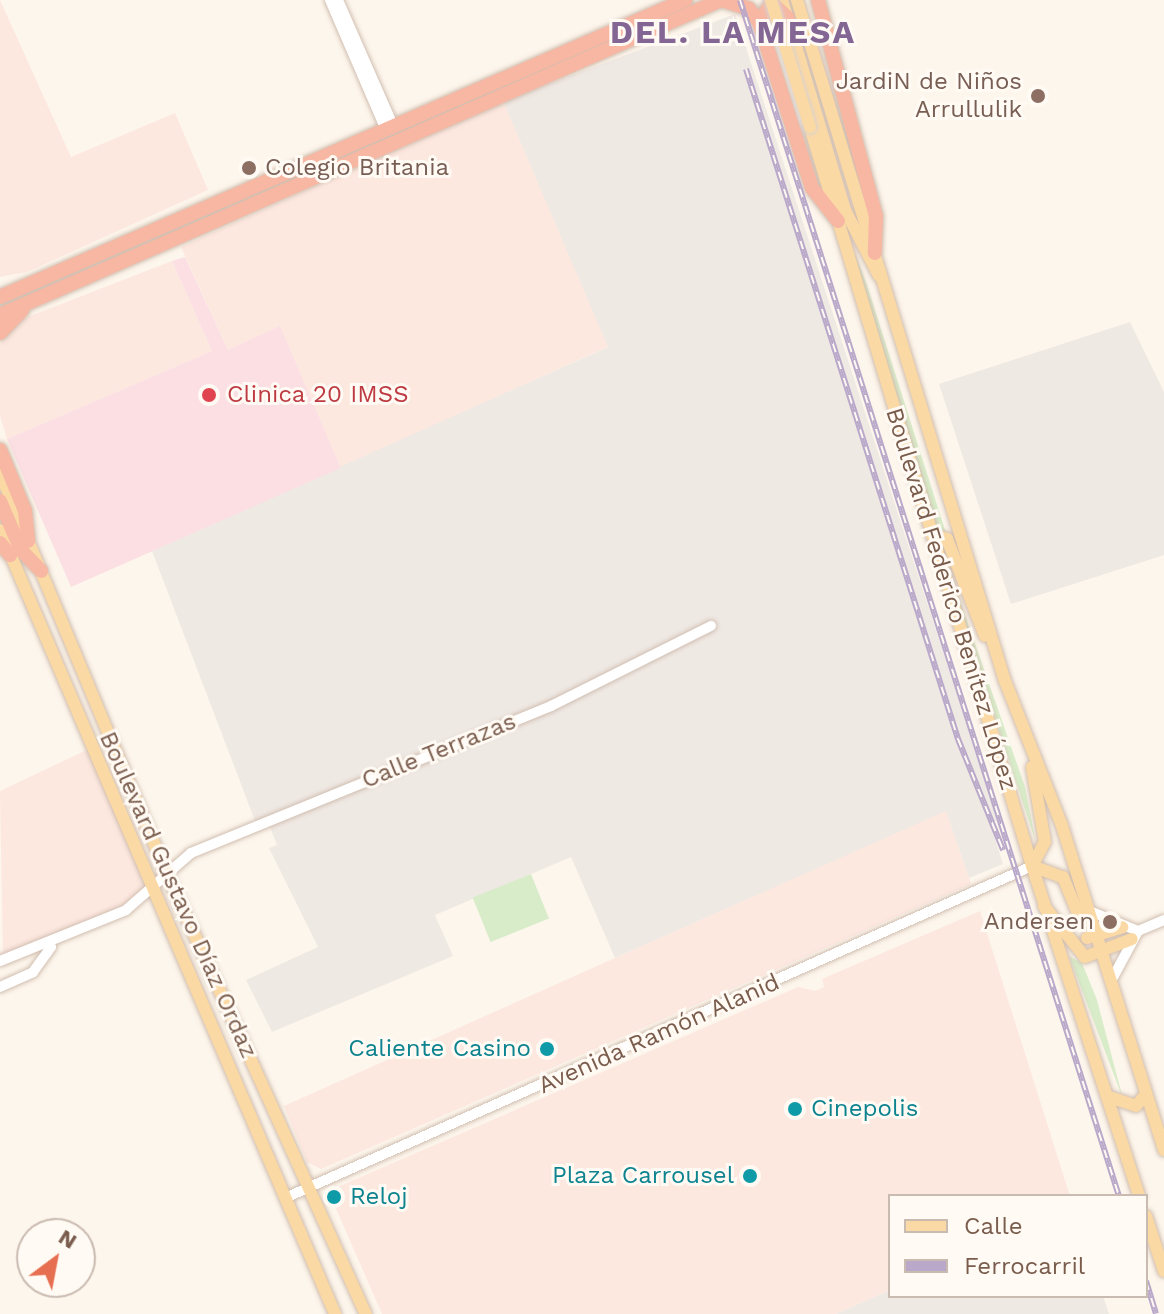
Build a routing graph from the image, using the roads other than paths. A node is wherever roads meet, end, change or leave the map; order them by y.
1 (330, 0) edge
2 (338, 0) edge
3 (685, 0) edge
4 (722, 0) edge
5 (771, 0) edge
6 (782, 0) edge
7 (797, 0) edge
8 (818, 0) edge
9 (788, 18) junction
10 (759, 22) junction
11 (389, 126) junction
12 (838, 221) junction
13 (875, 253) junction
14 (884, 281) junction
15 (32, 282) junction
16 (0, 287) edge
17 (0, 297) edge
18 (30, 302) junction
19 (0, 315) edge
20 (0, 333) edge
21 (0, 450) edge
22 (2, 477) edge
23 (0, 501) edge
24 (0, 530) edge
25 (932, 535) junction
26 (28, 541) junction
27 (5, 549) edge
28 (41, 571) junction
29 (711, 626) dead end
30 (1000, 667) junction
31 (1030, 748) junction
32 (1032, 866) junction
33 (167, 874) junction
34 (153, 891) junction
35 (1044, 906) junction
36 (1085, 909) junction
37 (1164, 920) edge
38 (1122, 927) junction
39 (1135, 935) junction
40 (1090, 937) junction
41 (51, 947) junction
42 (1095, 954) junction
43 (0, 961) edge
44 (0, 987) edge
45 (1109, 989) junction
46 (1125, 1034) junction
47 (1146, 1094) junction
48 (1109, 1097) junction
49 (1164, 1150) edge
50 (311, 1187) junction
51 (1138, 1194) edge
52 (285, 1198) junction
53 (1148, 1222) edge
54 (1164, 1271) edge
55 (335, 1314) edge
56 (366, 1314) edge

1 - 11 street
2 - 11 street
3 - 11 highway
4 - 10 highway
4 - 18 highway
5 - 12 main road, Boulevard Federico Benítez López, bridge
6 - 9 main road
7 - 13 main road, Boulevard Federico Benítez López
8 - 13 highway
9 - 10 highway
9 - 14 main road
10 - 12 highway
11 - 15 highway
12 - 25 main road, Boulevard Federico Benítez López
13 - 14 main road, Boulevard Federico Benítez López
14 - 30 main road, Boulevard Federico Benítez López
15 - 16 highway
15 - 17 highway
18 - 19 highway
18 - 20 highway
21 - 26 highway
22 - 26 main road, Boulevard Gustavo Díaz Ordaz
23 - 28 highway
24 - 27 main road, Boulevard Gustavo Díaz Ordaz
25 - 30 main road
25 - 32 main road, Boulevard Federico Benítez López
26 - 28 main road, Boulevard Gustavo Díaz Ordaz
27 - 34 main road, Boulevard Gustavo Díaz Ordaz
28 - 33 main road, Boulevard Gustavo Díaz Ordaz
29 - 33 street, Calle Terrazas
30 - 31 main road, Boulevard Federico Benítez López
31 - 32 main road
31 - 36 main road, Boulevard Federico Benítez López
32 - 35 main road, Boulevard Federico Benítez López
32 - 40 main road
32 - 50 street, Avenida Ramón Alanid
33 - 34 street, Calle Terrazas
33 - 50 main road, Boulevard Gustavo Díaz Ordaz
34 - 41 street
34 - 52 main road, Boulevard Gustavo Díaz Ordaz
35 - 42 main road
35 - 48 main road, Boulevard Federico Benítez López
36 - 38 street
36 - 40 main road, Boulevard Federico Benítez López
37 - 39 street
38 - 39 street
38 - 40 main road
39 - 42 main road
39 - 45 street
40 - 42 main road, Boulevard Federico Benítez López
41 - 43 street
41 - 44 street
42 - 45 main road, Boulevard Federico Benítez López
42 - 46 main road
45 - 46 main road, Boulevard Federico Benítez López
46 - 47 main road, Boulevard Federico Benítez López
47 - 48 main road
47 - 49 main road, Boulevard Federico Benítez López
48 - 51 main road, Boulevard Federico Benítez López
50 - 52 street, Avenida Ramón Alanid
50 - 56 main road, Boulevard Gustavo Díaz Ordaz
52 - 55 main road, Boulevard Gustavo Díaz Ordaz
53 - 54 main road

